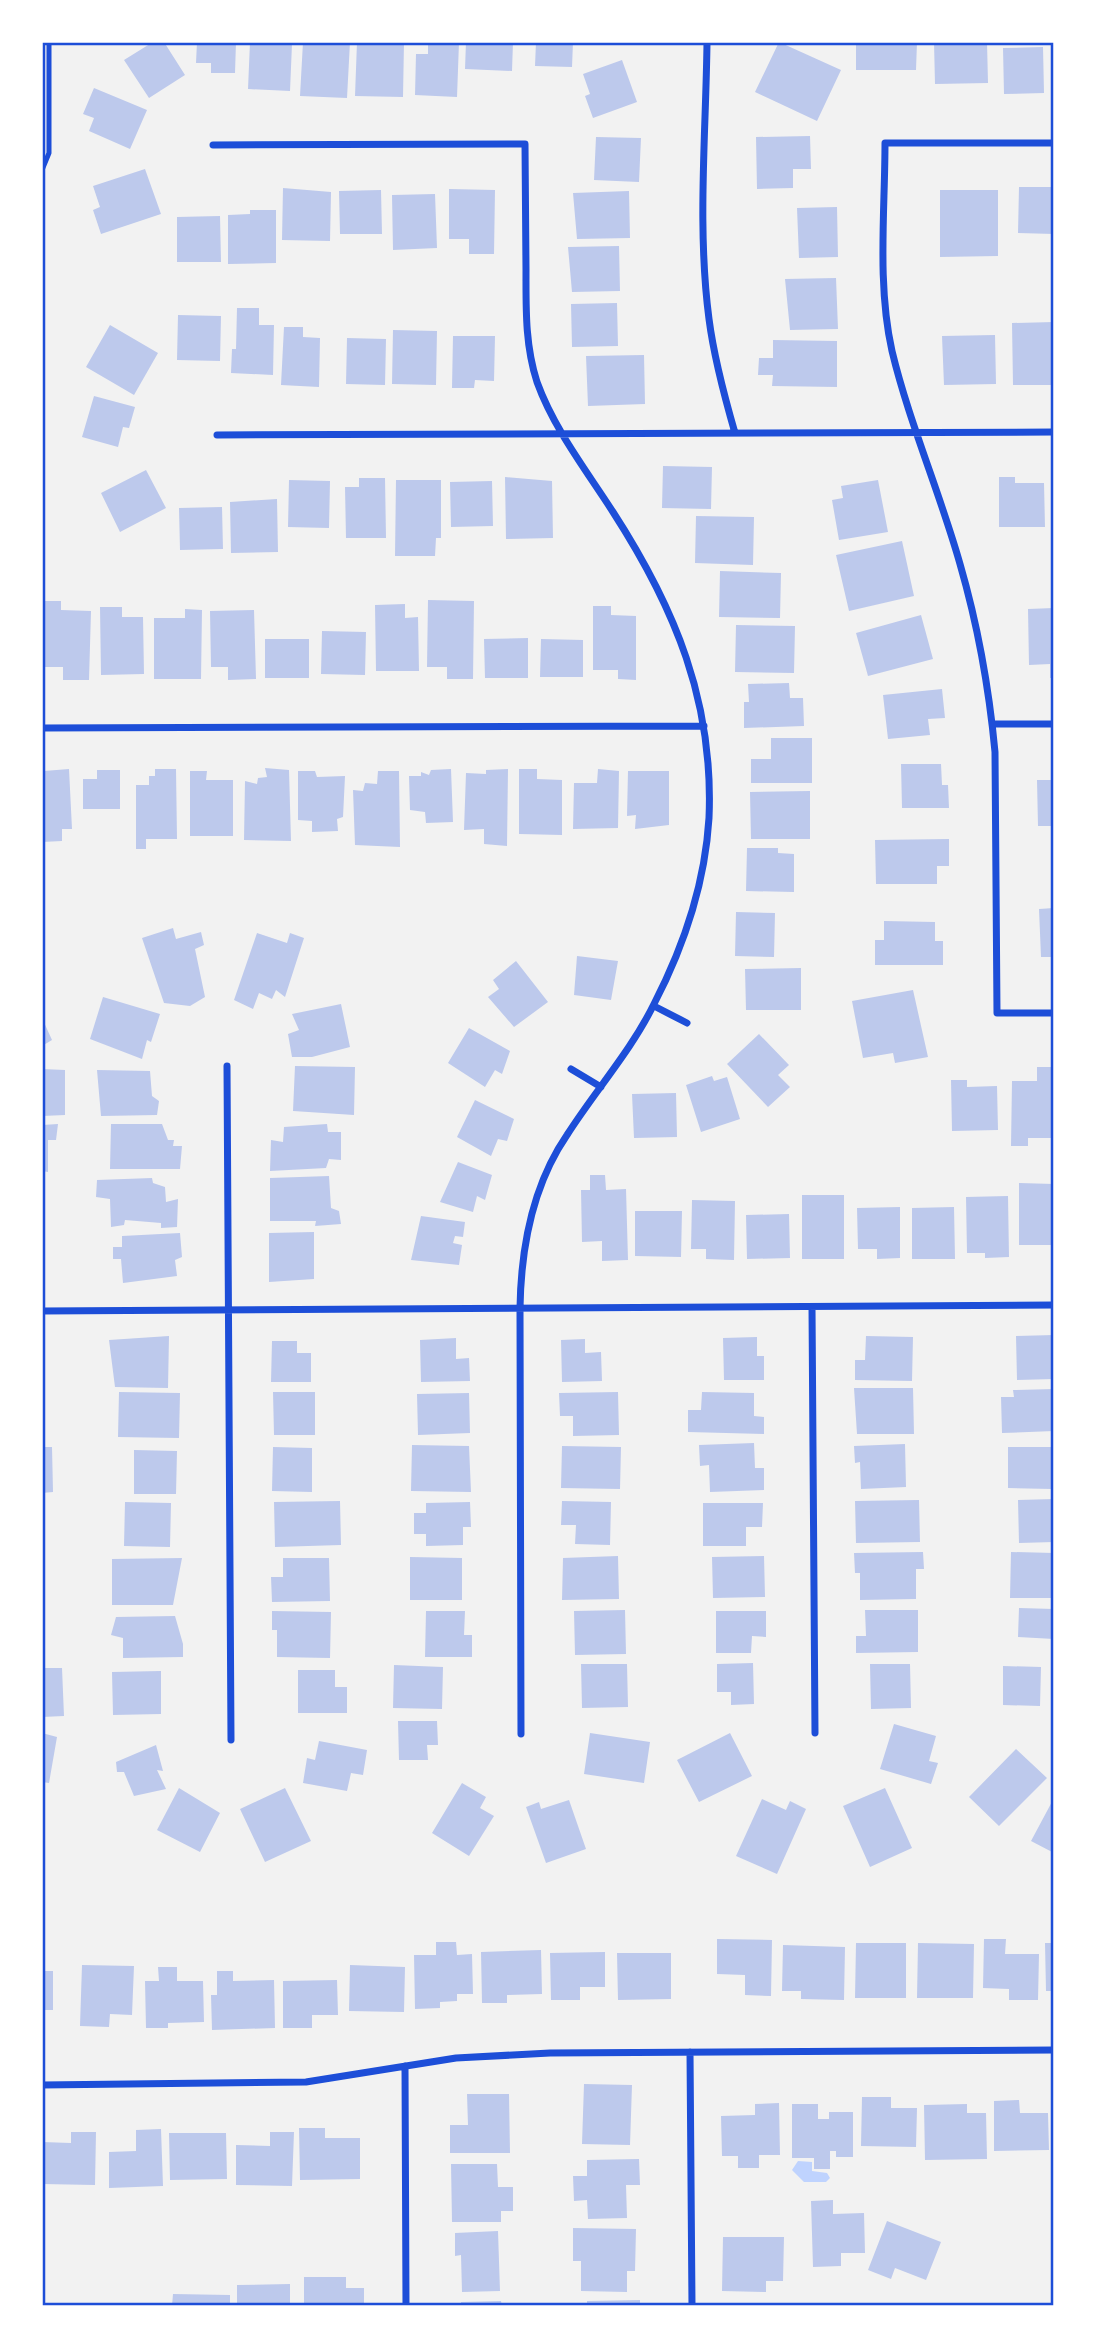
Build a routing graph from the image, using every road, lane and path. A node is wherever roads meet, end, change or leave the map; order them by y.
1 (49, 42) edge
2 (707, 42) edge
3 (1054, 143) edge
4 (213, 145) dead end
5 (42, 170) edge
6 (919, 432) junction
7 (1054, 432) edge
8 (562, 433) junction
9 (735, 433) junction
10 (218, 435) dead end
11 (993, 724) junction
12 (1054, 724) edge
13 (704, 726) junction
14 (42, 728) edge
15 (654, 1006) junction
16 (1054, 1013) edge
17 (687, 1023) dead end
18 (227, 1066) dead end
19 (571, 1069) dead end
20 (601, 1087) junction
21 (1054, 1305) edge
22 (812, 1307) junction
23 (520, 1308) junction
24 (229, 1310) junction
25 (42, 1311) edge
26 (815, 1733) dead end
27 (521, 1734) dead end
28 (231, 1740) dead end
29 (1054, 2050) edge
30 (691, 2052) junction
31 (405, 2066) junction
32 (42, 2085) edge
33 (406, 2306) edge
34 (692, 2306) edge

1 - 5 lane
2 - 9 street
3 - 6 street
4 - 8 street
6 - 7 street
6 - 9 street
6 - 11 street
8 - 9 street
8 - 10 street
8 - 13 street
11 - 12 street
11 - 16 street
13 - 14 street
13 - 15 street
15 - 17 street
15 - 20 street
18 - 24 street
19 - 20 street
20 - 23 street
21 - 22 street
22 - 23 street
22 - 26 street
23 - 24 street
23 - 27 street
24 - 25 street
24 - 28 street
29 - 30 street
30 - 31 street
30 - 34 street
31 - 32 street
31 - 33 street

